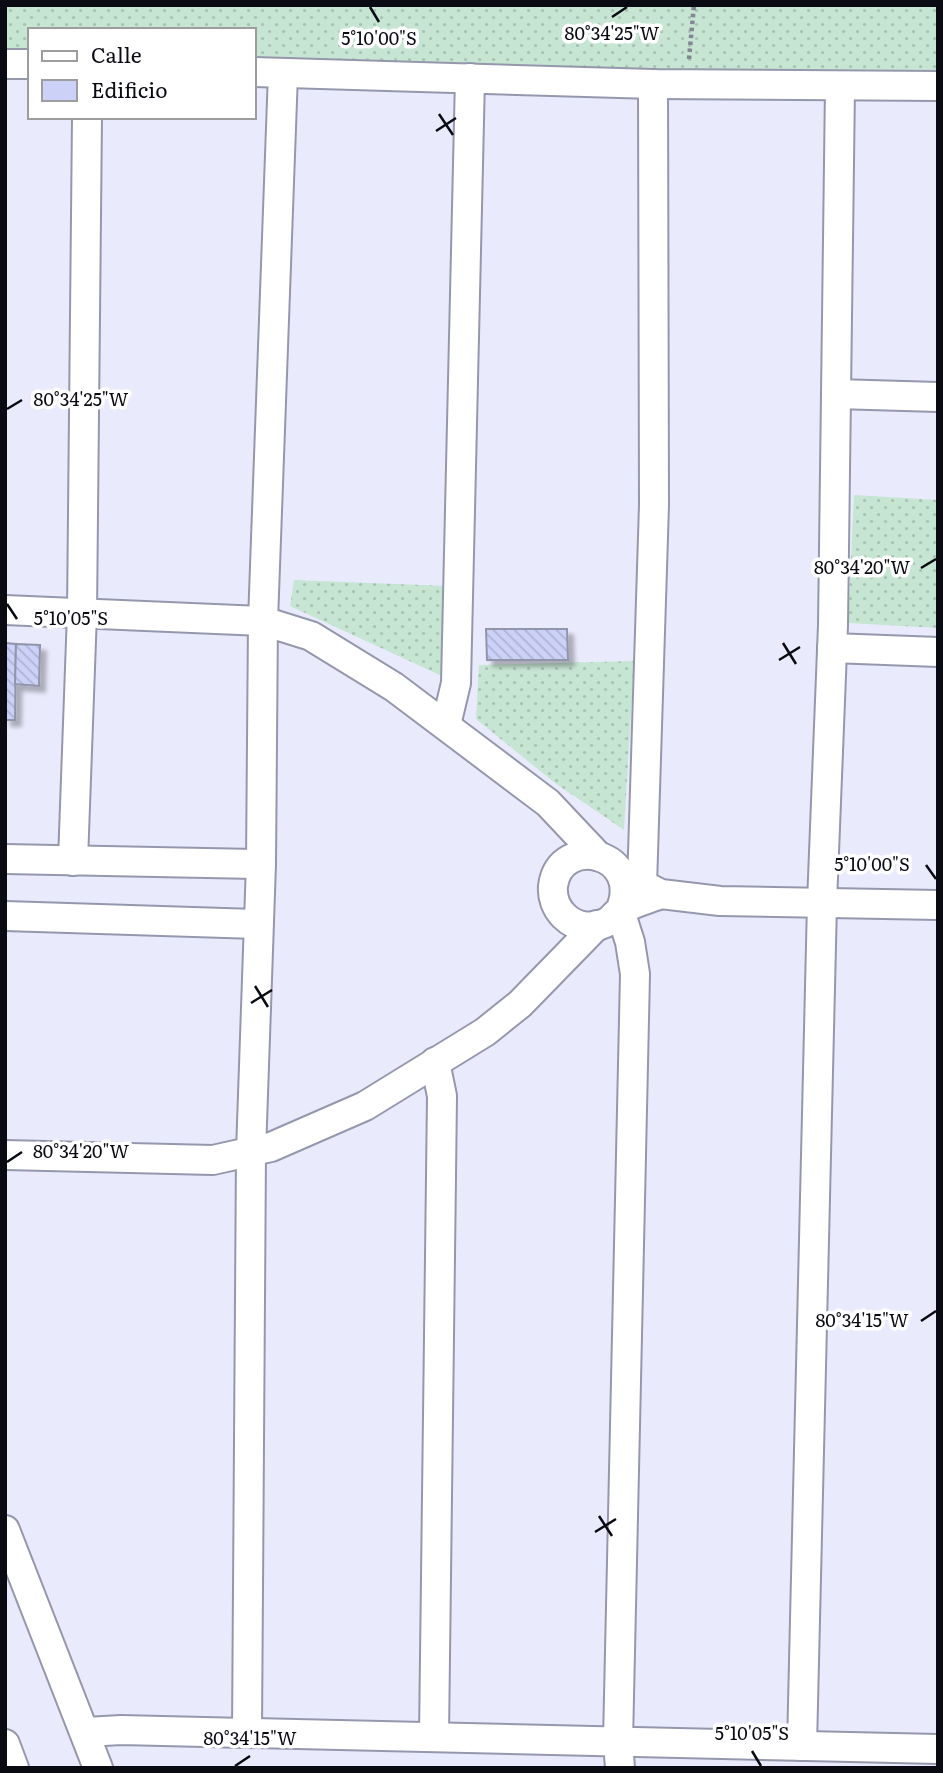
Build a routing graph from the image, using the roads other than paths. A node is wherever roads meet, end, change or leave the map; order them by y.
1 (5, 64) edge
2 (28, 64) edge
3 (256, 72) edge
4 (282, 73) junction
5 (470, 78) junction
6 (653, 84) junction
7 (840, 86) junction
8 (938, 86) edge
9 (87, 119) edge
10 (836, 394) junction
11 (938, 397) edge
12 (5, 610) edge
13 (82, 613) junction
14 (263, 621) junction
15 (832, 649) junction
16 (938, 652) edge
17 (446, 725) junction
18 (598, 856) junction
19 (5, 859) edge
20 (73, 861) junction
21 (261, 864) junction
22 (642, 885) junction
23 (822, 903) junction
24 (938, 905) edge
25 (5, 916) edge
26 (608, 918) junction
27 (257, 924) junction
28 (435, 1062) junction
29 (251, 1152) junction
30 (5, 1155) edge
31 (5, 1530) edge
32 (86, 1732) junction
33 (247, 1733) junction
34 (434, 1737) junction
35 (5, 1744) edge
36 (802, 1746) junction
37 (938, 1749) edge
38 (619, 1755) edge
39 (14, 1768) edge
40 (98, 1768) edge

1 - 2 street
3 - 4 street
4 - 5 street
4 - 14 street
5 - 6 street
5 - 17 street
6 - 7 street
6 - 22 street
7 - 8 street
7 - 10 street
9 - 13 street
10 - 11 street
10 - 15 street
12 - 13 street
13 - 14 street
13 - 20 street
14 - 17 street
14 - 21 street
15 - 16 street
15 - 23 street
17 - 18 street
18 - 22 street
18 - 26 street
19 - 20 street
20 - 21 street
21 - 27 street
22 - 23 street
22 - 26 street
23 - 24 street
23 - 36 street
25 - 27 street
26 - 28 street
26 - 38 street
27 - 29 street
28 - 29 street
28 - 34 street
29 - 30 street
29 - 33 street
31 - 32 street
32 - 33 street
32 - 40 street
33 - 34 street
34 - 38 street
35 - 39 street
36 - 37 street
36 - 38 street

